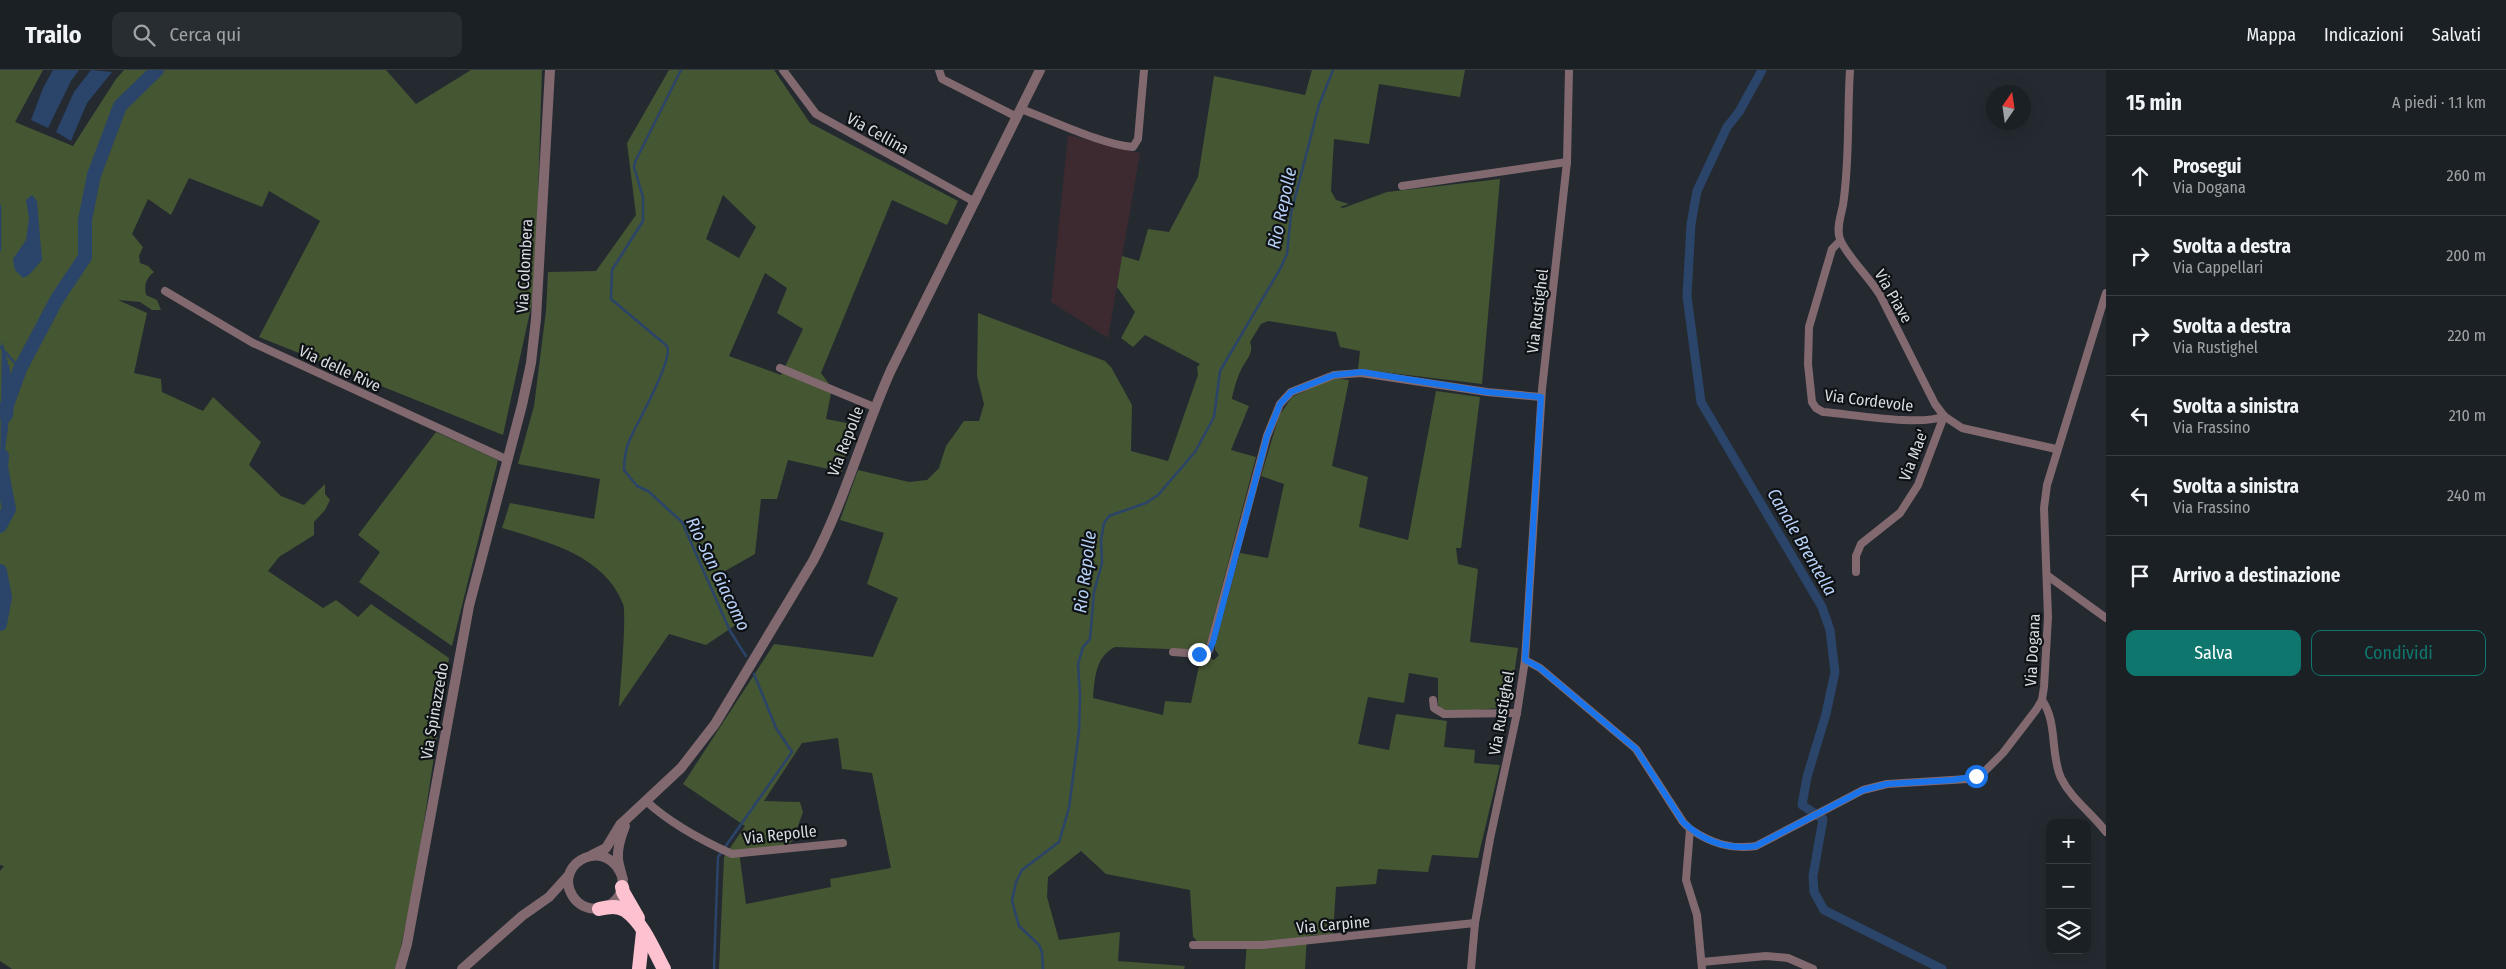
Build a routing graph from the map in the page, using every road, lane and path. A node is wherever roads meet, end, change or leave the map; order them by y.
1 (550, 70) edge
2 (783, 70) edge
3 (939, 70) edge
4 (1040, 70) edge
5 (1144, 70) edge
6 (1569, 70) edge
7 (1850, 70) edge
8 (1019, 113) junction
9 (1567, 162) junction
10 (1402, 186) dead end
11 (975, 202) junction
12 (1840, 241) junction
13 (165, 291) dead end
14 (2106, 292) edge
15 (780, 368) dead end
16 (1541, 397) junction
17 (874, 407) junction
18 (1944, 416) junction
19 (2056, 449) junction
20 (508, 460) junction
21 (1856, 572) dead end
22 (2048, 576) junction
23 (2106, 618) edge
24 (1173, 652) dead end
25 (1525, 660) junction
26 (1433, 700) dead end
27 (2042, 700) junction
28 (1517, 713) junction
29 (646, 801) junction
30 (627, 818) junction
31 (1690, 829) junction
32 (2106, 832) edge
33 (843, 843) dead end
34 (592, 855) junction
35 (569, 875) junction
36 (622, 883) junction
37 (549, 897) junction
38 (579, 904) junction
39 (599, 909) junction
40 (1475, 923) junction
41 (643, 932) junction
42 (1194, 945) dead end
43 (1702, 966) edge
44 (400, 969) edge
45 (462, 969) edge
46 (639, 969) edge
47 (652, 969) edge
48 (664, 969) edge
49 (1471, 969) edge
50 (1813, 969) edge

1 - 20 street, Via Colombera
2 - 11 street, Via Cellina
3 - 8 street
4 - 8 street, Via Repolle
5 - 8 street
6 - 9 street, Via Rustighel
7 - 12 street
8 - 11 street, Via Repolle
9 - 10 street
9 - 16 street, Via Rustighel
11 - 17 street, Via Repolle
12 - 18 street, Via Piave
12 - 18 street, Via Cordevole
13 - 20 street, Via delle Rive
14 - 19 street, Via Dogana
15 - 17 street
16 - 24 street
16 - 25 street, Via Rustighel
17 - 29 street, Via Repolle
18 - 19 street, Via Piave
18 - 21 street, Via Mae'
19 - 22 street, Via Dogana
20 - 44 street, Via Spinazzedo
22 - 23 street
22 - 27 street, Via Dogana
25 - 28 street, Via Rustighel
25 - 31 street
26 - 28 street
27 - 31 street, Via Dogana
27 - 32 street
28 - 40 street, Via Rustighel
29 - 30 street, Via Repolle
29 - 33 street, Via Repolle
30 - 34 street, Via Repolle
30 - 36 street
31 - 43 street
34 - 35 street, Via Repolle
34 - 36 street
35 - 37 street, Via Repolle
35 - 38 street
36 - 39 street
36 - 41 highway
37 - 38 street
37 - 45 street, Via Repolle
38 - 39 street
39 - 41 highway
40 - 42 street, Via Carpine
40 - 49 street, Via Rustighel
41 - 46 highway
41 - 47 highway
41 - 48 highway
43 - 50 street

